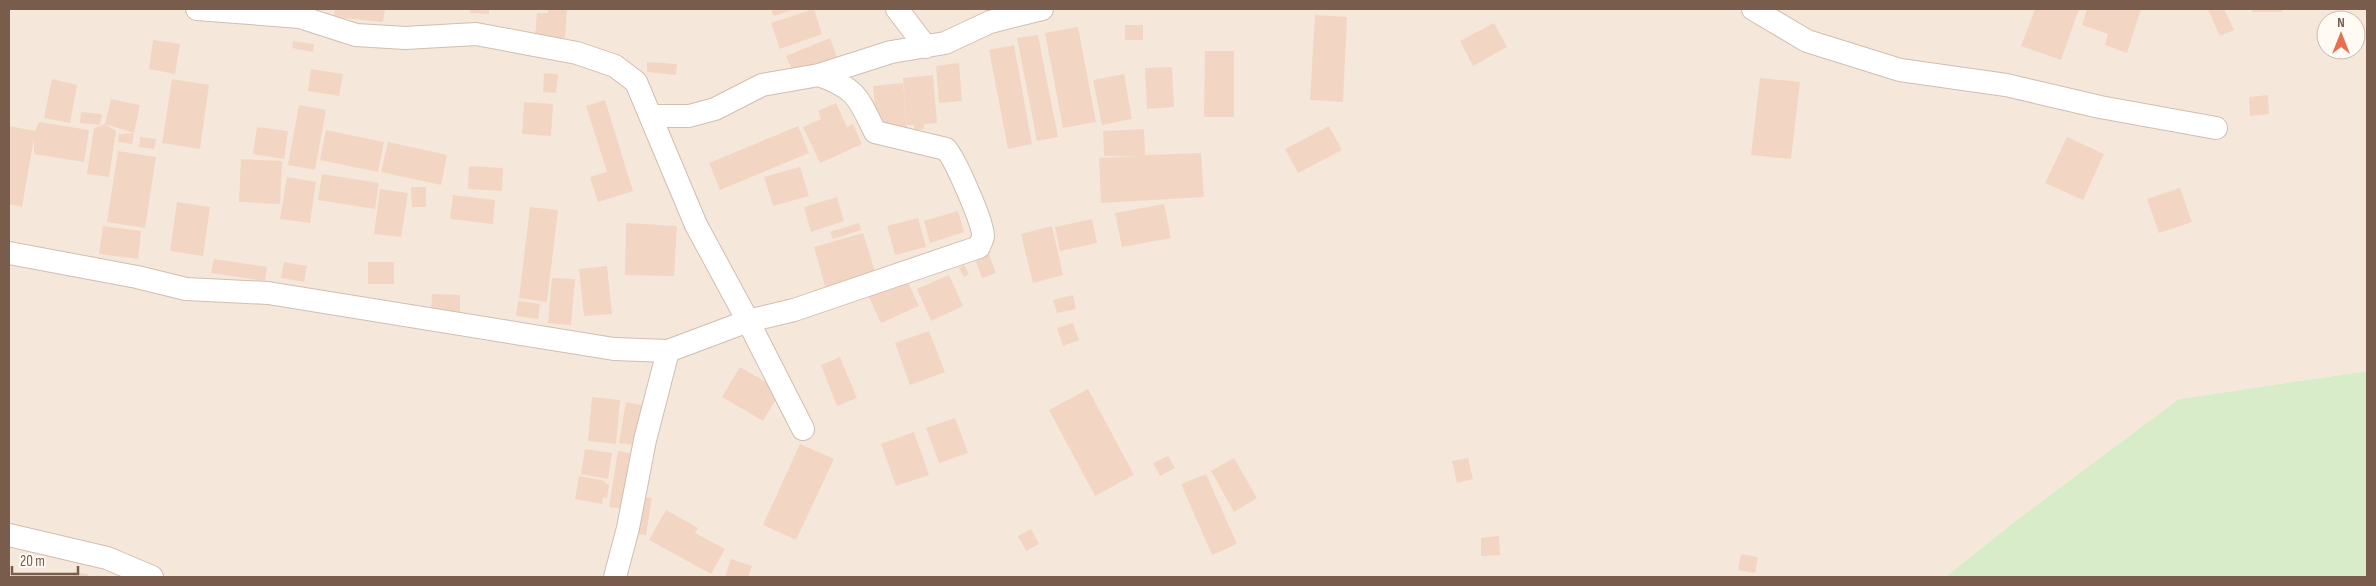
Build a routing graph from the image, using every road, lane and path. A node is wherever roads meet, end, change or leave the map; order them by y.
1 (196, 9) edge
2 (897, 9) edge
3 (1042, 9) edge
4 (1753, 9) edge
5 (926, 46) junction
6 (891, 52) junction
7 (819, 75) junction
8 (652, 116) junction
9 (2216, 128) dead end
10 (9, 253) edge
11 (748, 321) junction
12 (668, 351) junction
13 (802, 428) dead end
14 (9, 535) edge
15 (152, 577) edge
16 (615, 577) edge

1 - 8 street
2 - 5 street
2 - 6 street
3 - 5 street
4 - 9 street
5 - 6 street
6 - 7 street
7 - 8 street
7 - 11 street
8 - 11 street
10 - 12 street
11 - 12 street
11 - 13 street
12 - 16 street
14 - 15 street

